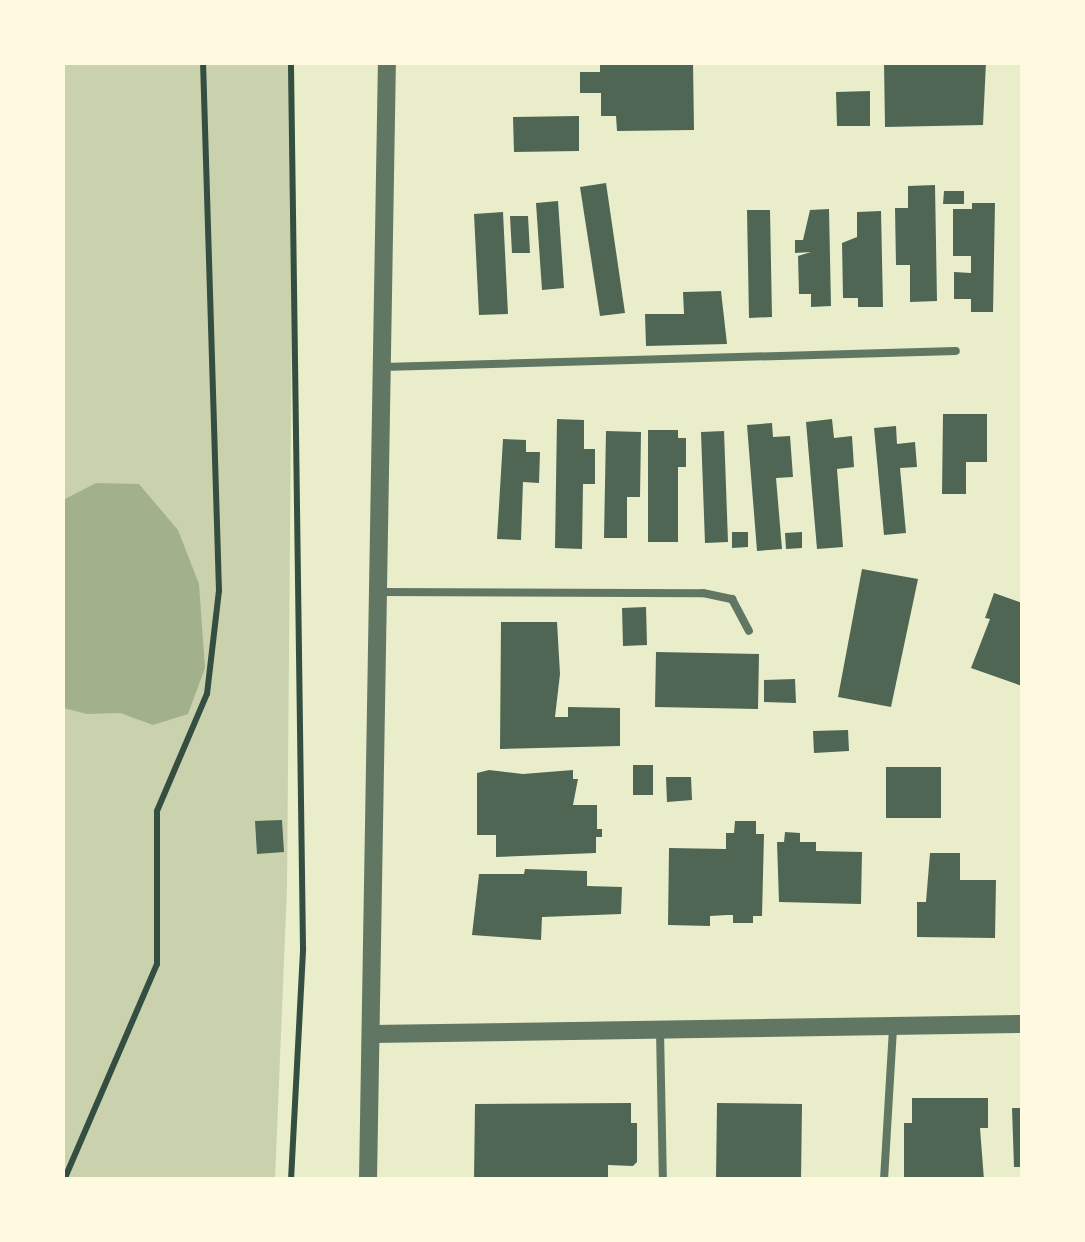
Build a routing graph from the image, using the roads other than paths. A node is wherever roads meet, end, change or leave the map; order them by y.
1 (387, 62) edge
2 (956, 351) dead end
3 (383, 367) junction
4 (380, 592) junction
5 (749, 631) dead end
6 (1022, 1024) edge
7 (893, 1026) junction
8 (660, 1030) junction
9 (373, 1034) junction
10 (368, 1180) edge
11 (663, 1180) edge
12 (884, 1180) edge

1 - 3 street
2 - 3 lane
3 - 4 street
4 - 5 lane
4 - 9 street
6 - 7 street
7 - 8 street
7 - 12 lane
8 - 9 street
8 - 11 lane
9 - 10 street

